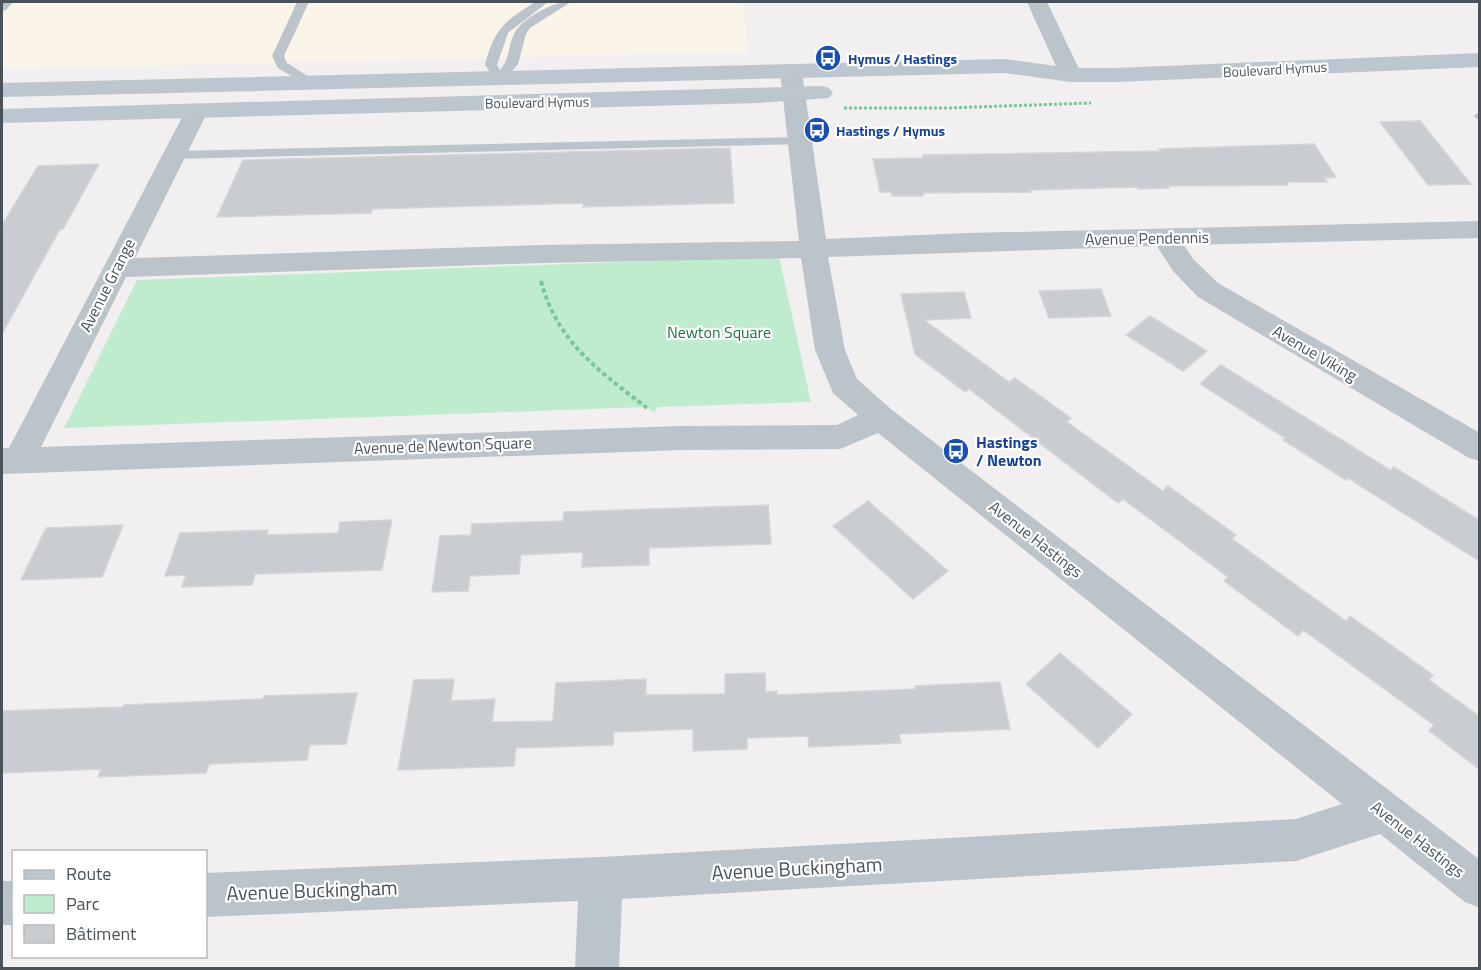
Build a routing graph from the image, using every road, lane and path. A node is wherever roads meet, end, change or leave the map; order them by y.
1 (7, 2) edge
2 (303, 2) edge
3 (542, 2) edge
4 (565, 2) edge
5 (1037, 2) edge
6 (2, 8) edge
7 (1479, 60) edge
8 (1071, 75) junction
9 (500, 78) junction
10 (309, 83) junction
11 (792, 83) junction
12 (2, 90) edge
13 (496, 103) junction
14 (196, 111) junction
15 (2, 116) edge
16 (800, 141) junction
17 (174, 155) junction
18 (1479, 229) edge
19 (1166, 238) junction
20 (814, 248) junction
21 (542, 254) junction
22 (116, 268) junction
23 (881, 418) junction
24 (682, 438) junction
25 (1479, 449) edge
26 (10, 460) edge
27 (1384, 812) junction
28 (602, 879) junction
29 (1479, 887) edge
30 (207, 895) edge
31 (597, 969) edge

1 - 6 lane
2 - 10 lane
3 - 9 lane
4 - 9 lane
5 - 8 street
7 - 8 street, Boulevard Hymus
8 - 11 street, Boulevard Hymus
9 - 10 street, Boulevard Hymus
9 - 11 street, Boulevard Hymus
9 - 13 street
10 - 12 street, Boulevard Hymus
11 - 13 street, Boulevard Hymus
11 - 16 street, Avenue Hastings
13 - 14 street, Boulevard Hymus
14 - 15 street, Boulevard Hymus
14 - 17 street, Avenue Grange
16 - 17 lane
16 - 20 street, Avenue Hastings
17 - 22 street, Avenue Grange
18 - 19 street, Avenue Pendennis
19 - 20 street, Avenue Pendennis
19 - 25 street, Avenue Viking
20 - 21 street
20 - 23 street, Avenue Hastings
21 - 22 street
21 - 24 path
22 - 26 street, Avenue Grange
23 - 24 street, Avenue de Newton Square
23 - 27 street, Avenue Hastings
24 - 26 street, Avenue de Newton Square
27 - 28 street, Avenue Buckingham
27 - 29 street, Avenue Hastings
28 - 30 street, Avenue Buckingham
28 - 31 street

